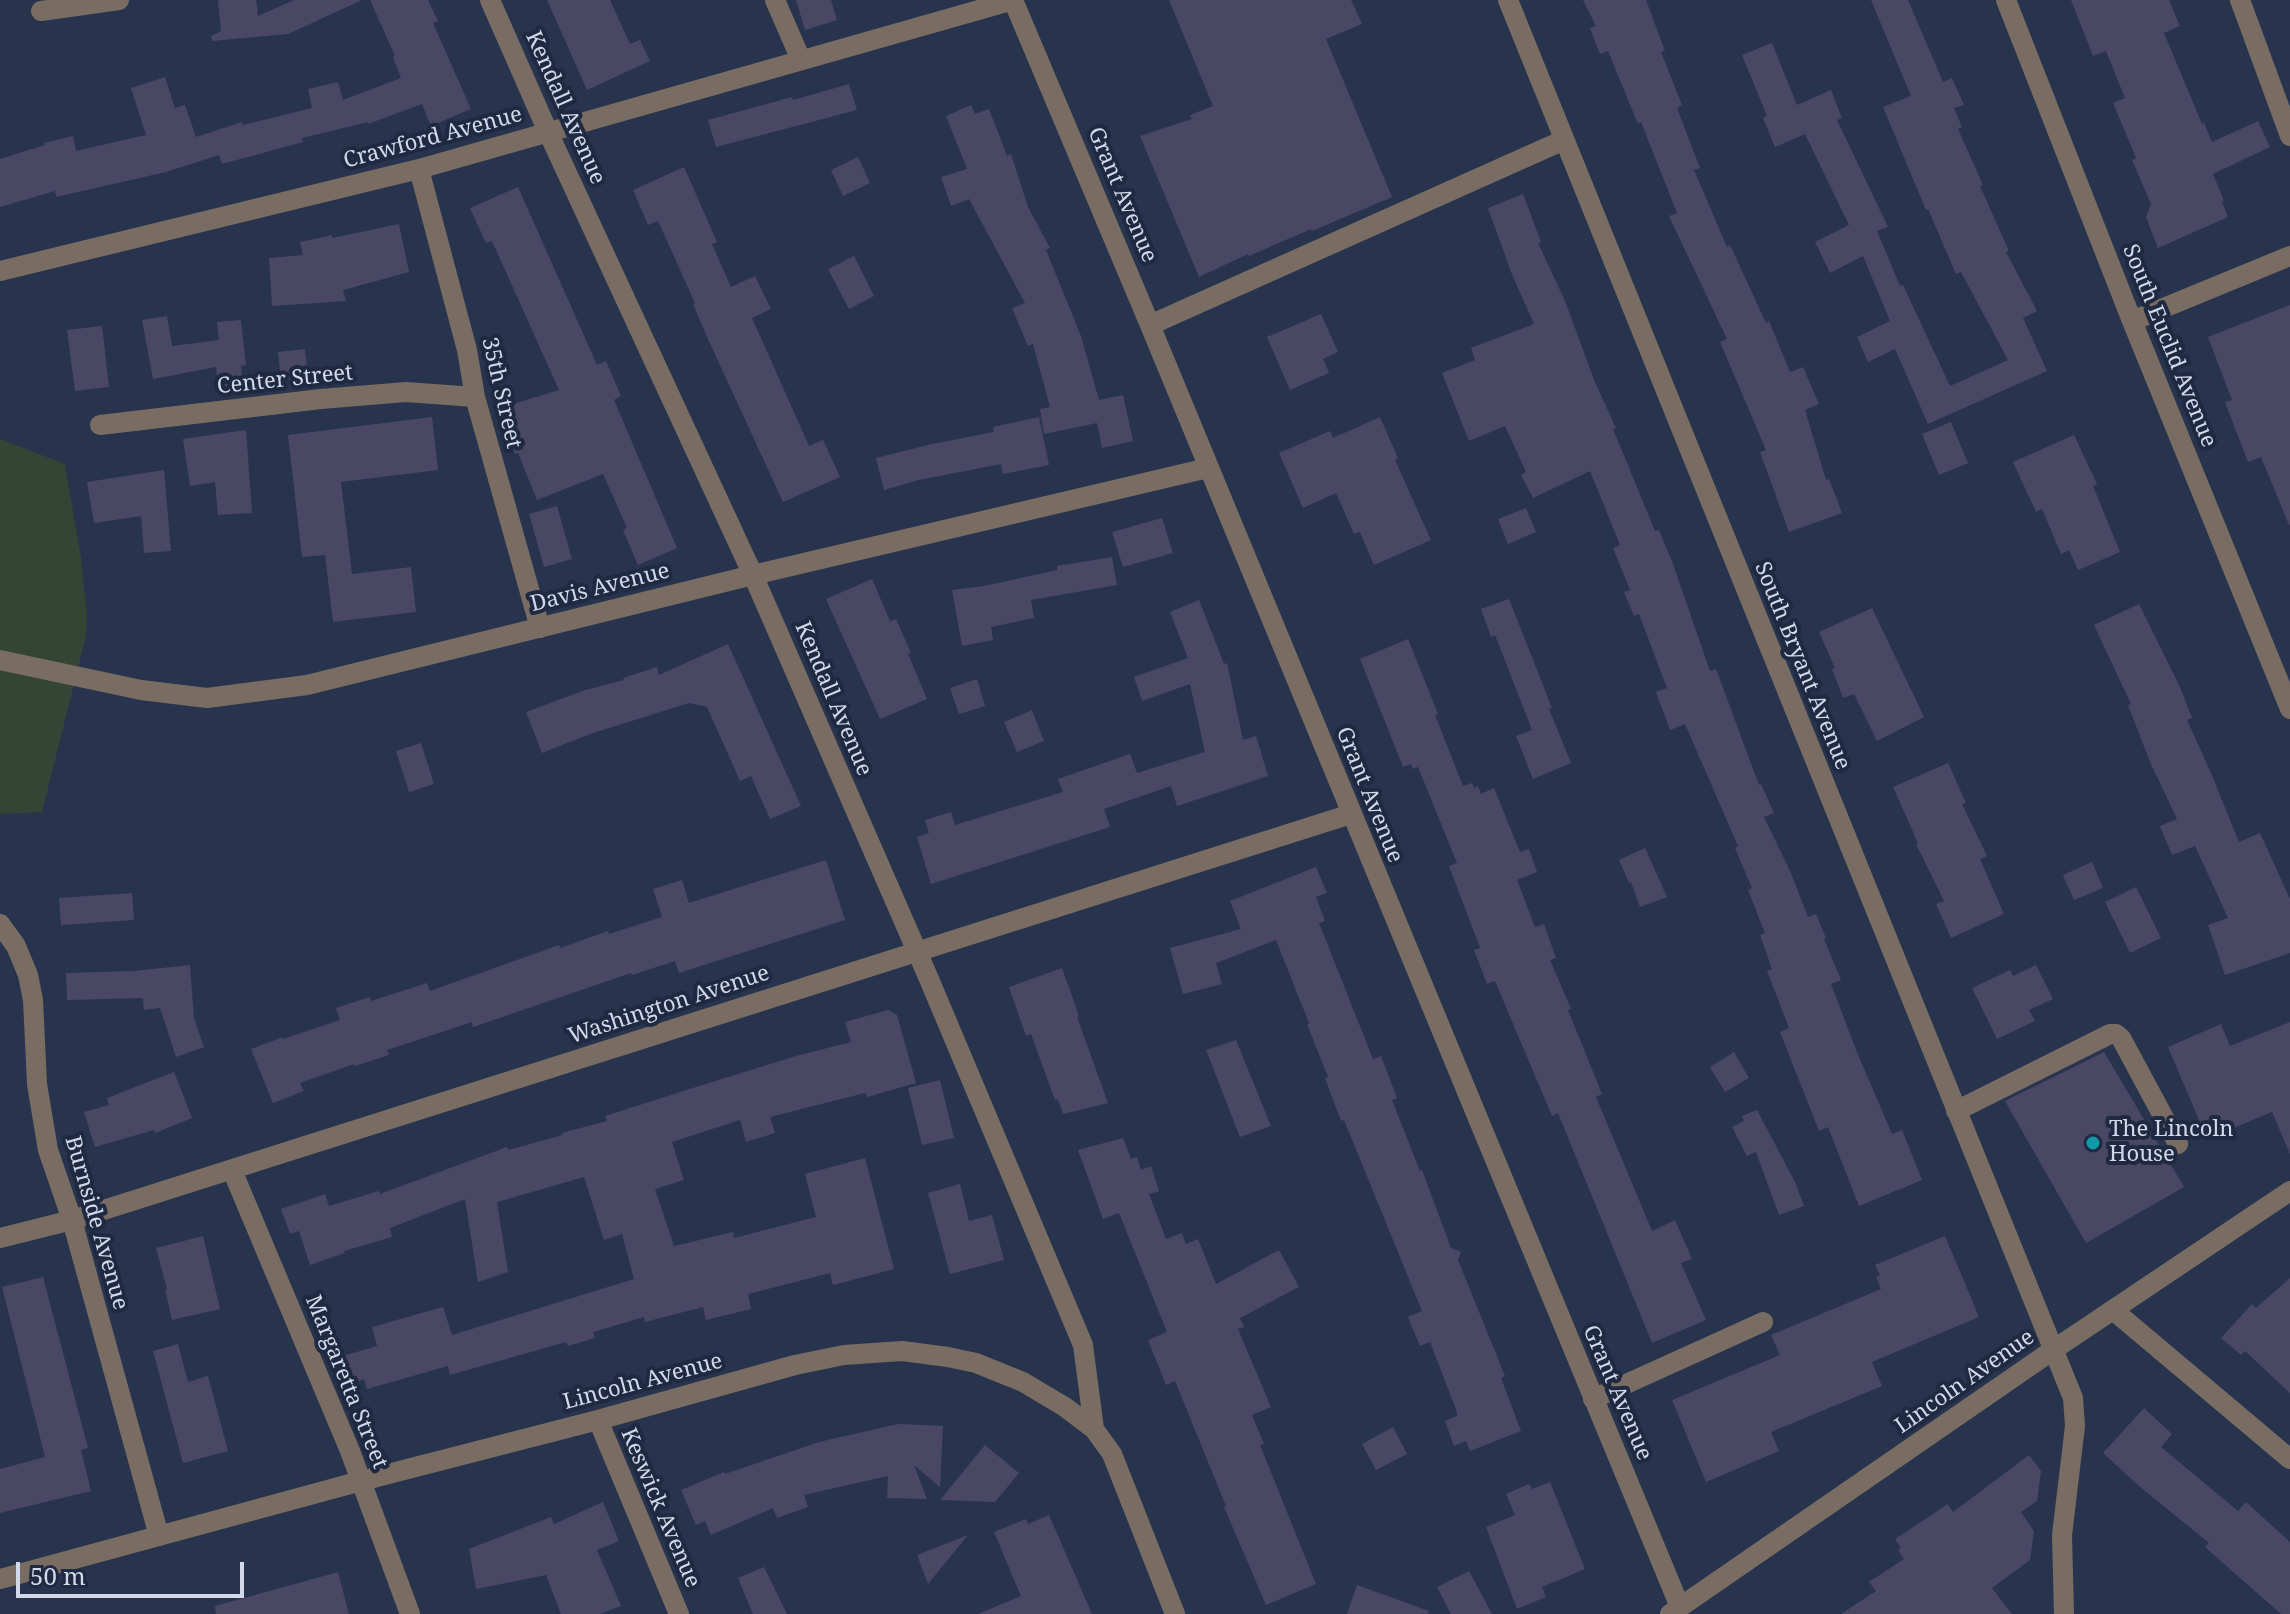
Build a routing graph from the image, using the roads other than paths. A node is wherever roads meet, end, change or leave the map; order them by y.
1 (119, 0) edge
2 (490, 0) edge
3 (775, 0) edge
4 (1014, 0) edge
5 (1508, 0) edge
6 (2006, 0) edge
7 (2240, 0) edge
8 (41, 11) dead end
9 (801, 60) junction
10 (548, 132) junction
11 (2290, 136) edge
12 (1564, 140) junction
13 (419, 169) junction
14 (2290, 256) edge
15 (0, 271) edge
16 (2132, 321) junction
17 (1150, 325) junction
18 (475, 397) junction
19 (100, 425) dead end
20 (1208, 468) junction
21 (753, 575) junction
22 (540, 628) junction
23 (0, 660) edge
24 (2290, 709) edge
25 (1351, 814) junction
26 (0, 924) edge
27 (917, 952) junction
28 (1956, 1111) junction
29 (2178, 1144) dead end
30 (232, 1170) junction
31 (2290, 1191) edge
32 (72, 1220) junction
33 (0, 1238) edge
34 (2113, 1310) junction
35 (1763, 1322) dead end
36 (2053, 1350) junction
37 (1593, 1399) junction
38 (598, 1420) junction
39 (1094, 1429) junction
40 (2290, 1459) edge
41 (361, 1481) junction
42 (159, 1536) junction
43 (0, 1579) edge
44 (1675, 1611) edge
45 (410, 1614) edge
46 (679, 1614) edge
47 (1175, 1614) edge
48 (2067, 1614) edge

1 - 8 street
2 - 10 street, Kendall Avenue
3 - 9 street
4 - 9 street, Crawford Avenue
4 - 17 street, Grant Avenue
5 - 12 street, South Bryant Avenue
6 - 16 street, South Euclid Avenue
7 - 11 street
9 - 10 street, Crawford Avenue
10 - 13 street, Crawford Avenue
10 - 21 street, Kendall Avenue
12 - 17 street
12 - 28 street, South Bryant Avenue
13 - 15 street, Crawford Avenue
13 - 18 street, 35th Street
14 - 16 street
16 - 24 street, South Euclid Avenue
17 - 20 street, Grant Avenue
18 - 19 street, Center Street
18 - 22 street, 35th Street
20 - 21 street, Davis Avenue
20 - 25 street, Grant Avenue
21 - 22 street, Davis Avenue
21 - 27 street, Kendall Avenue
22 - 23 street, Davis Avenue
25 - 27 street, Washington Avenue
25 - 37 street, Grant Avenue
26 - 32 street, Burnside Avenue
27 - 30 street, Washington Avenue
27 - 39 street, Kendall Avenue
28 - 29 street
28 - 36 street, South Bryant Avenue
30 - 32 street, Washington Avenue
30 - 41 street, Margaretta Street
31 - 34 street, Lincoln Avenue
32 - 33 street, Washington Avenue
32 - 42 street, Burnside Avenue
34 - 36 street, Lincoln Avenue
34 - 40 street
35 - 37 street
36 - 44 street, Lincoln Avenue
36 - 48 street, South Bryant Avenue
37 - 44 street, Grant Avenue
38 - 39 street, Lincoln Avenue
38 - 41 street, Lincoln Avenue
38 - 46 street, Keswick Avenue
39 - 47 street, Lincoln Avenue
41 - 42 street, Lincoln Avenue
41 - 45 street, Margaretta Street
42 - 43 street, Lincoln Avenue

